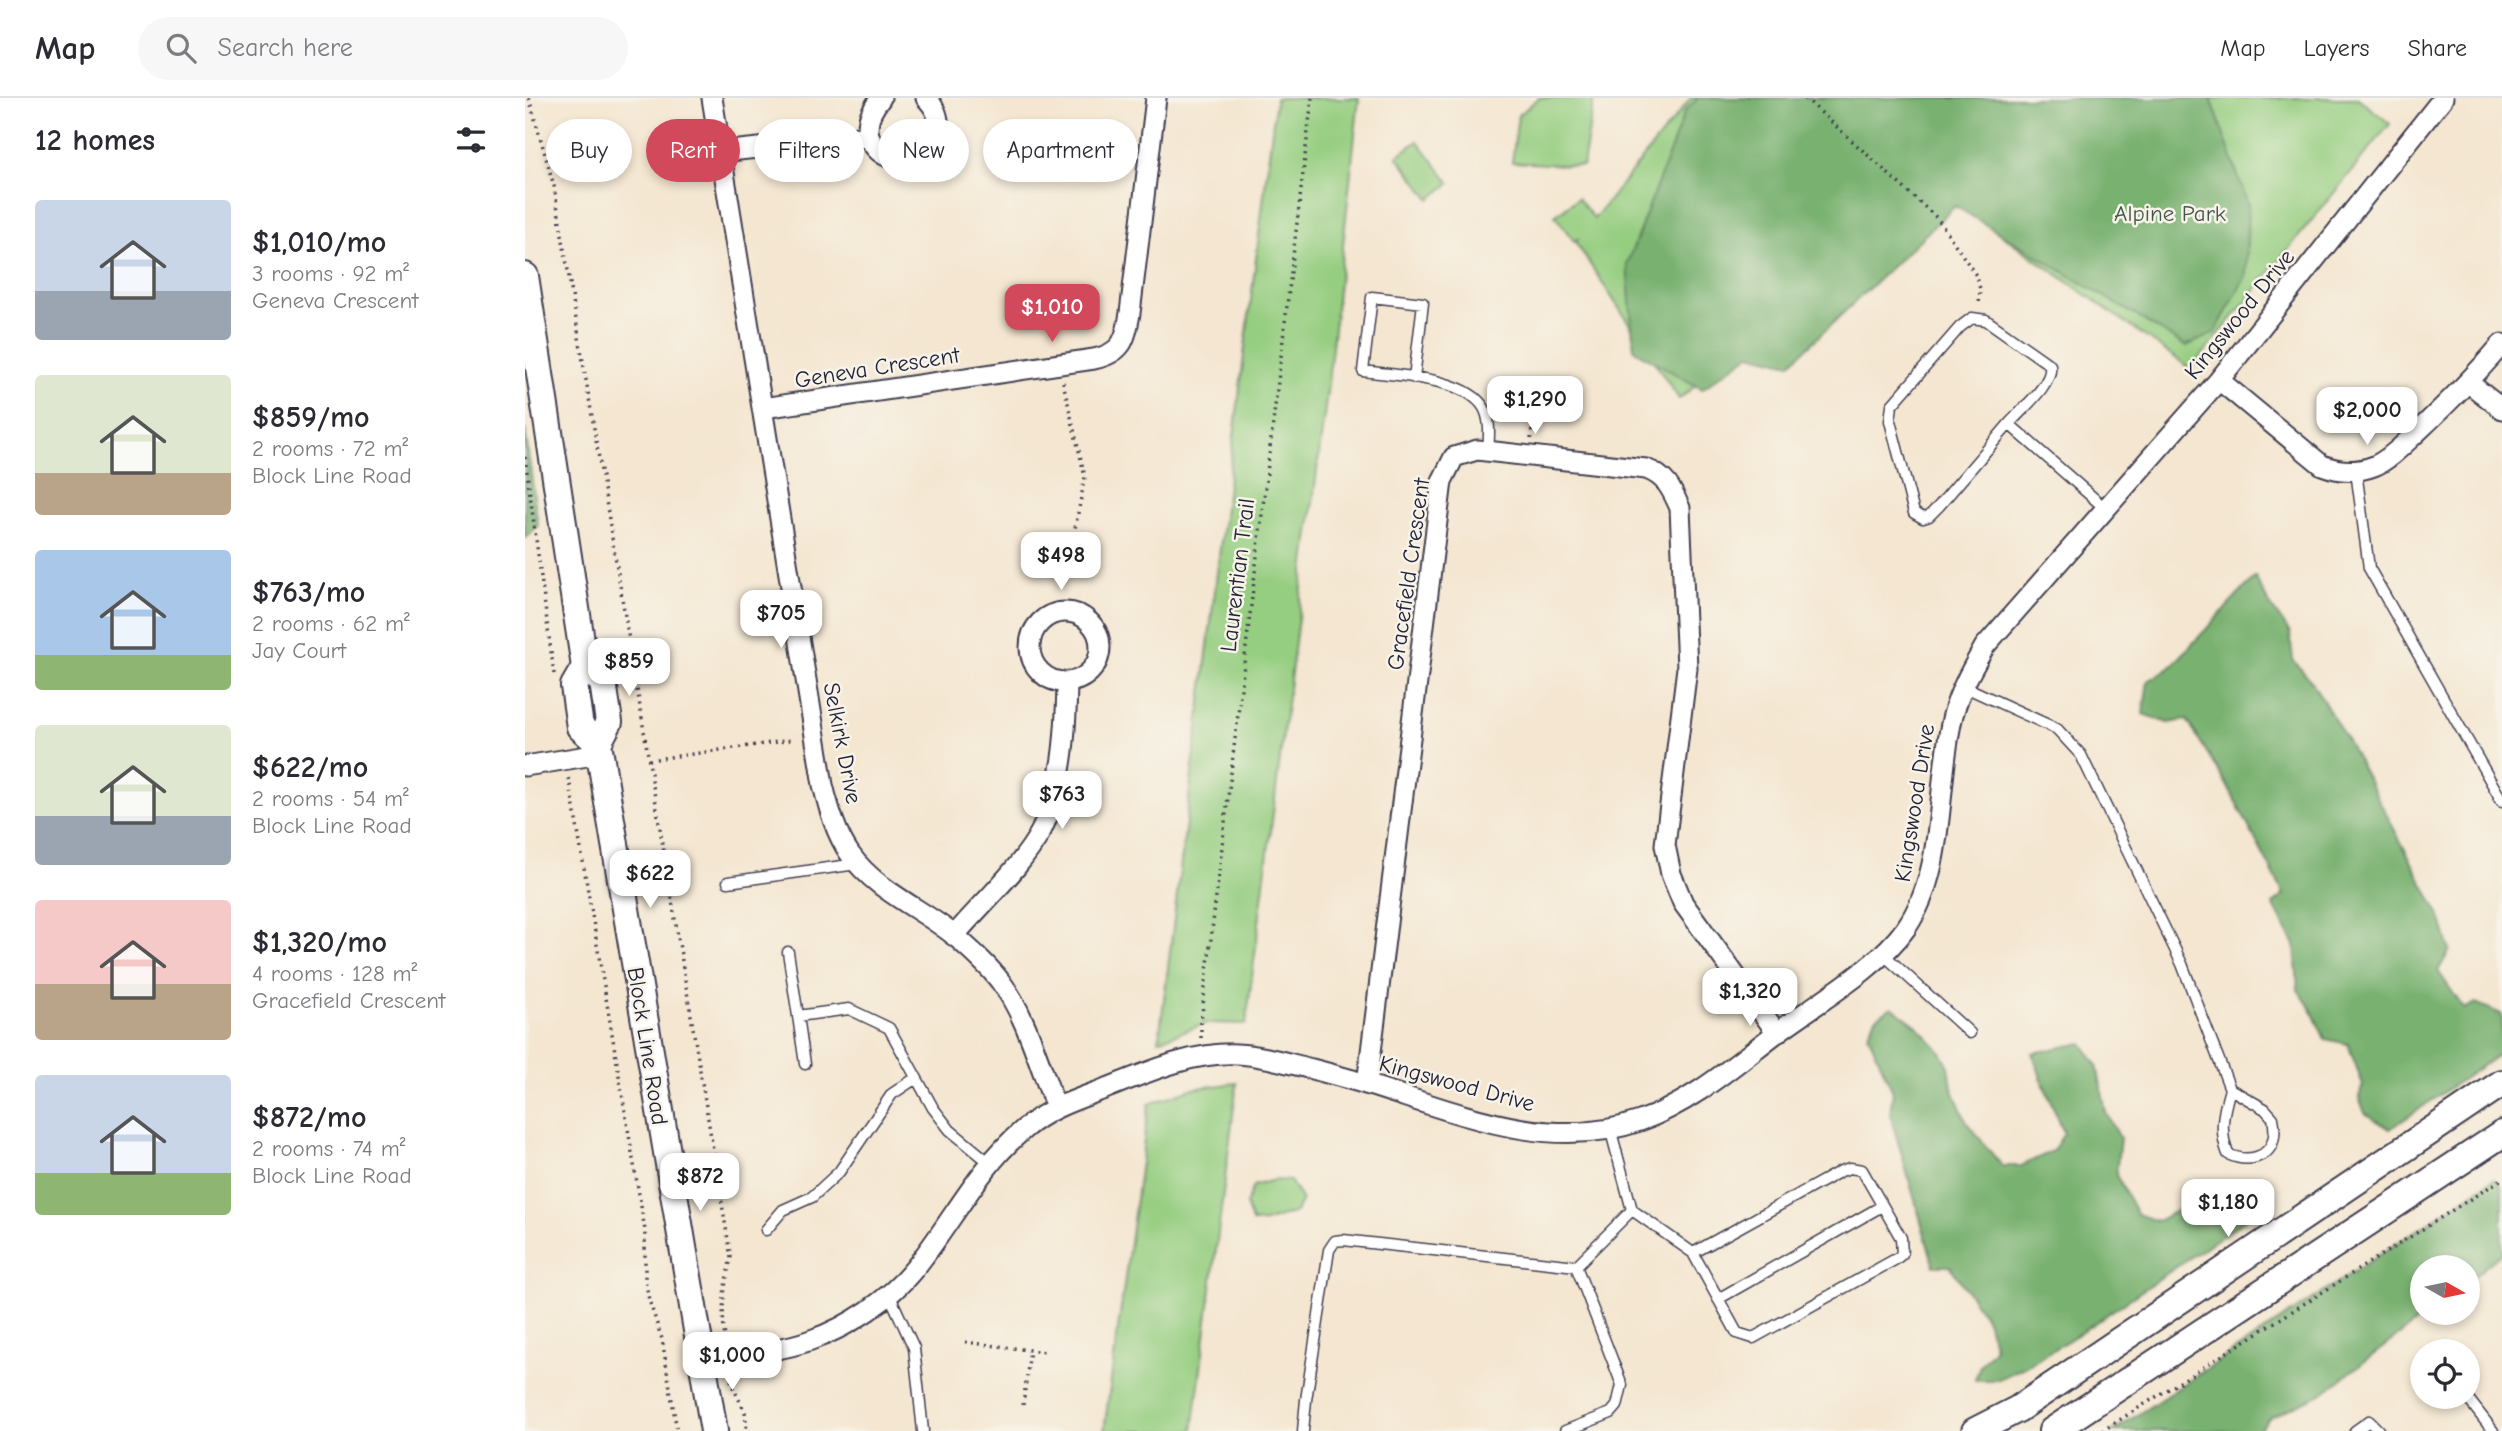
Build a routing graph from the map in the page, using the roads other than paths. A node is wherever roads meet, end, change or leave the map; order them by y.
1 (712, 98) edge
2 (881, 98) edge
3 (926, 98) edge
4 (1156, 98) edge
5 (2444, 98) edge
6 (716, 119) edge
7 (870, 136) junction
8 (740, 150) edge
9 (726, 182) edge
10 (525, 276) edge
11 (2502, 344) edge
12 (1414, 378) junction
13 (2219, 380) junction
14 (2469, 383) junction
15 (763, 408) junction
16 (2502, 409) edge
17 (2009, 424) junction
18 (1487, 451) junction
19 (2356, 471) junction
20 (2106, 509) junction
21 (1067, 683) dead end
22 (1962, 685) junction
23 (599, 748) junction
24 (525, 766) edge
25 (2502, 801) edge
26 (858, 864) junction
27 (728, 882) dead end
28 (954, 936) junction
29 (788, 952) dead end
30 (1883, 954) junction
31 (798, 1016) junction
32 (1777, 1033) junction
33 (1970, 1033) dead end
34 (805, 1064) dead end
35 (916, 1079) junction
36 (2502, 1083) edge
37 (1367, 1084) junction
38 (2230, 1089) junction
39 (1056, 1107) junction
40 (1610, 1128) junction
41 (2502, 1134) edge
42 (990, 1163) junction
43 (1882, 1206) junction
44 (1632, 1210) junction
45 (766, 1230) dead end
46 (1693, 1253) junction
47 (1576, 1266) junction
48 (889, 1294) junction
49 (1718, 1299) junction
50 (703, 1359) junction
51 (2476, 1409) edge
52 (714, 1431) edge
53 (923, 1431) edge
54 (1303, 1431) edge
55 (1565, 1431) edge
56 (1975, 1431) edge
57 (2052, 1431) edge
58 (2354, 1431) edge
59 (2379, 1431) edge
60 (2493, 1431) edge

1 - 6 street, Selkirk Drive
2 - 7 street
3 - 7 street
4 - 15 street, Geneva Crescent
5 - 13 street, Kingswood Drive
7 - 8 street
9 - 15 street, Selkirk Drive
10 - 23 street, Block Line Road
11 - 14 street
12 - 12 lane
12 - 18 lane
13 - 19 street
13 - 20 street, Kingswood Drive
14 - 16 street
14 - 19 street
15 - 26 street, Selkirk Drive
17 - 17 lane
17 - 20 lane
18 - 32 street, Gracefield Crescent
18 - 37 street, Gracefield Crescent
19 - 25 lane
20 - 22 street, Kingswood Drive
21 - 28 street
22 - 30 street, Kingswood Drive
22 - 38 lane
23 - 24 street
23 - 50 street, Block Line Road
26 - 27 lane
26 - 28 street, Selkirk Drive
28 - 39 street, Selkirk Drive
29 - 31 lane
30 - 32 street, Kingswood Drive
30 - 33 lane
31 - 34 lane
31 - 35 lane
32 - 40 street, Kingswood Drive
35 - 42 lane
35 - 45 lane
36 - 56 street
37 - 39 street, Kingswood Drive
37 - 40 street, Kingswood Drive
38 - 38 lane
39 - 42 street, Kingswood Drive
40 - 44 lane
41 - 57 street
42 - 48 street, Kingswood Drive
43 - 46 lane
43 - 49 lane
43 - 49 lane
44 - 46 lane
44 - 47 lane
46 - 49 lane
47 - 54 lane
47 - 55 lane
48 - 50 street, Kingswood Drive
48 - 53 lane
50 - 52 street, Block Line Road
51 - 60 lane
58 - 59 lane

